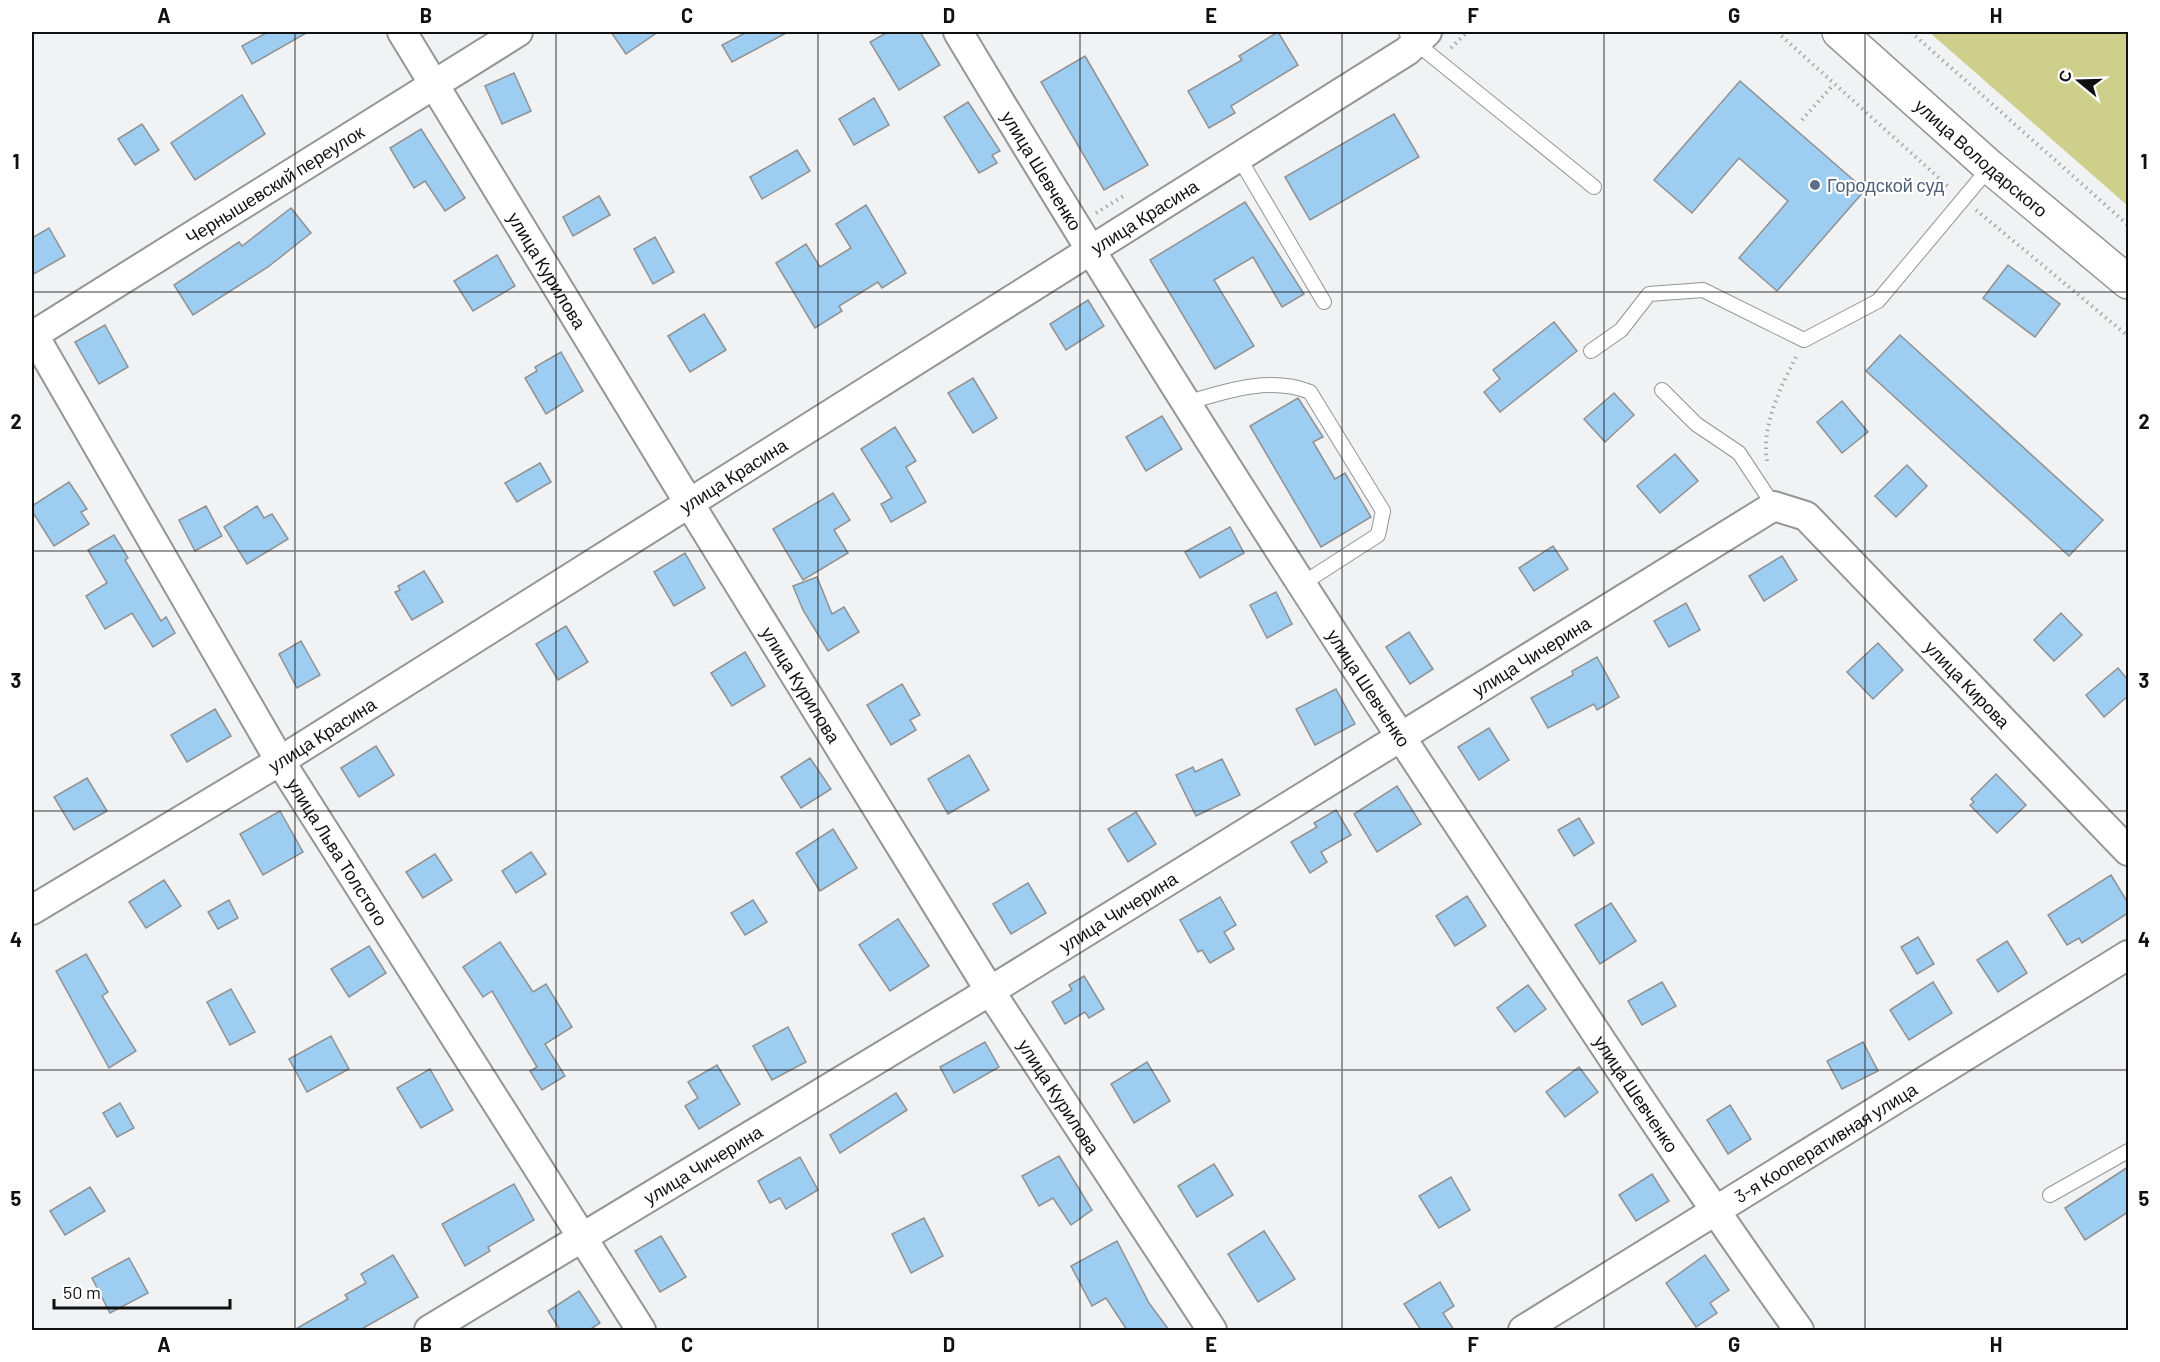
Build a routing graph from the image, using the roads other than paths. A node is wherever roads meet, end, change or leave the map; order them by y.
1 (402, 32) edge
2 (518, 32) edge
3 (958, 32) edge
4 (1839, 32) edge
5 (1416, 35) edge
6 (436, 84) junction
7 (1238, 156) junction
8 (1990, 167) junction
9 (1594, 187) dead end
10 (1089, 251) junction
11 (2128, 282) edge
12 (1324, 302) dead end
13 (32, 335) edge
14 (1591, 351) dead end
15 (1662, 390) dead end
16 (1186, 403) junction
17 (689, 503) junction
18 (1774, 506) junction
19 (1302, 584) junction
20 (1400, 736) junction
21 (280, 761) junction
22 (2128, 851) edge
23 (32, 910) edge
24 (2128, 955) edge
25 (990, 991) junction
26 (2128, 1151) edge
27 (2050, 1195) dead end
28 (1715, 1213) junction
29 (583, 1239) junction
30 (429, 1330) edge
31 (640, 1330) edge
32 (1212, 1330) edge
33 (1522, 1330) edge
34 (1799, 1330) edge

1 - 6 street, улица Курилова
2 - 6 street, Чернышевский переулок
3 - 10 street, улица Шевченко
4 - 8 street, улица Володарского
5 - 7 street, улица Красина
5 - 9 lane
6 - 13 street, Чернышевский переулок
6 - 17 street, улица Курилова
7 - 10 street, улица Красина
7 - 12 lane
8 - 11 street, улица Володарского
8 - 14 lane
10 - 16 street, улица Шевченко
10 - 17 street, улица Красина
13 - 21 street, улица Льва Толстого
15 - 18 lane
16 - 19 street, улица Шевченко
16 - 19 lane
17 - 21 street, улица Красина
17 - 25 street, улица Курилова
18 - 20 street, улица Чичерина
18 - 22 street, улица Кирова
19 - 20 street, улица Шевченко
20 - 25 street, улица Чичерина
20 - 28 street, улица Шевченко
21 - 23 street, улица Красина
21 - 29 street, улица Льва Толстого
24 - 28 street, 3-я Кооперативная улица
25 - 29 street, улица Чичерина
25 - 32 street, улица Курилова
26 - 27 lane
28 - 33 street, 3-я Кооперативная улица
28 - 34 street, улица Шевченко
29 - 30 street, улица Чичерина
29 - 31 street, улица Льва Толстого

